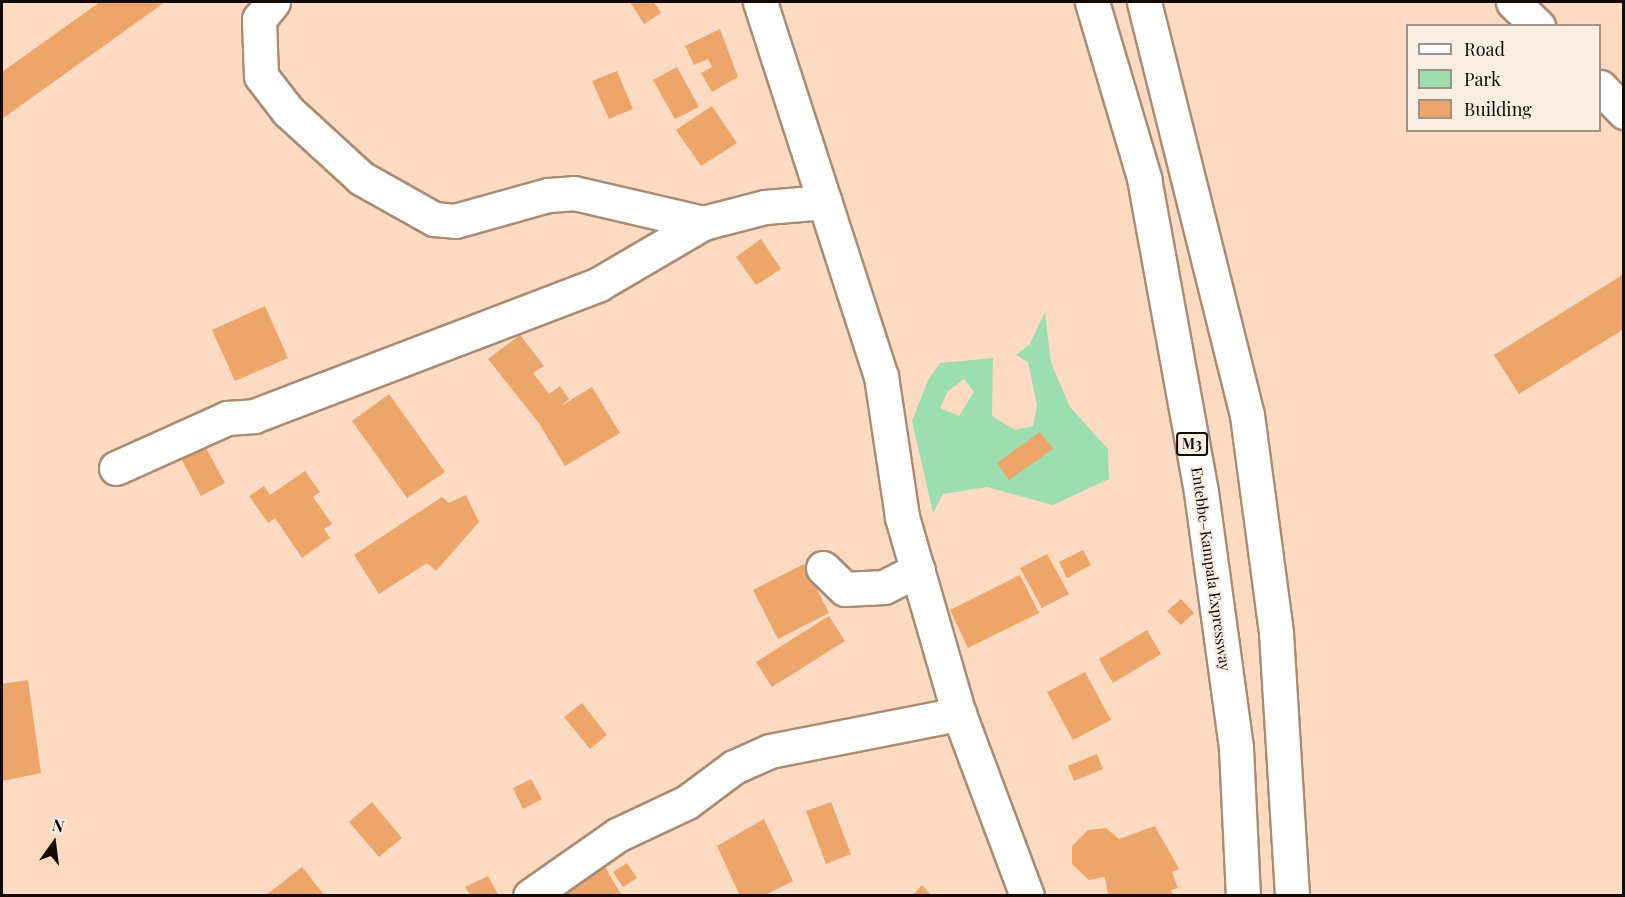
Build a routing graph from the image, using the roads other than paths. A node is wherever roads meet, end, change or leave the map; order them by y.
1 (273, 2) edge
2 (760, 2) edge
3 (1092, 2) edge
4 (1144, 2) edge
5 (1514, 2) edge
6 (1536, 24) edge
7 (1601, 89) edge
8 (1623, 111) edge
9 (825, 202) junction
10 (703, 223) junction
11 (116, 468) dead end
12 (823, 568) dead end
13 (918, 570) junction
14 (959, 714) junction
15 (530, 896) edge
16 (1027, 896) edge
17 (1243, 896) edge
18 (1292, 896) edge

1 - 10 main road
2 - 9 main road
3 - 17 main road, Entebbe–Kampala Expressway / M3
4 - 18 main road
5 - 6 main road
7 - 8 main road
9 - 10 main road
9 - 13 main road
10 - 11 main road
12 - 13 main road
13 - 14 main road
14 - 15 main road
14 - 16 main road

